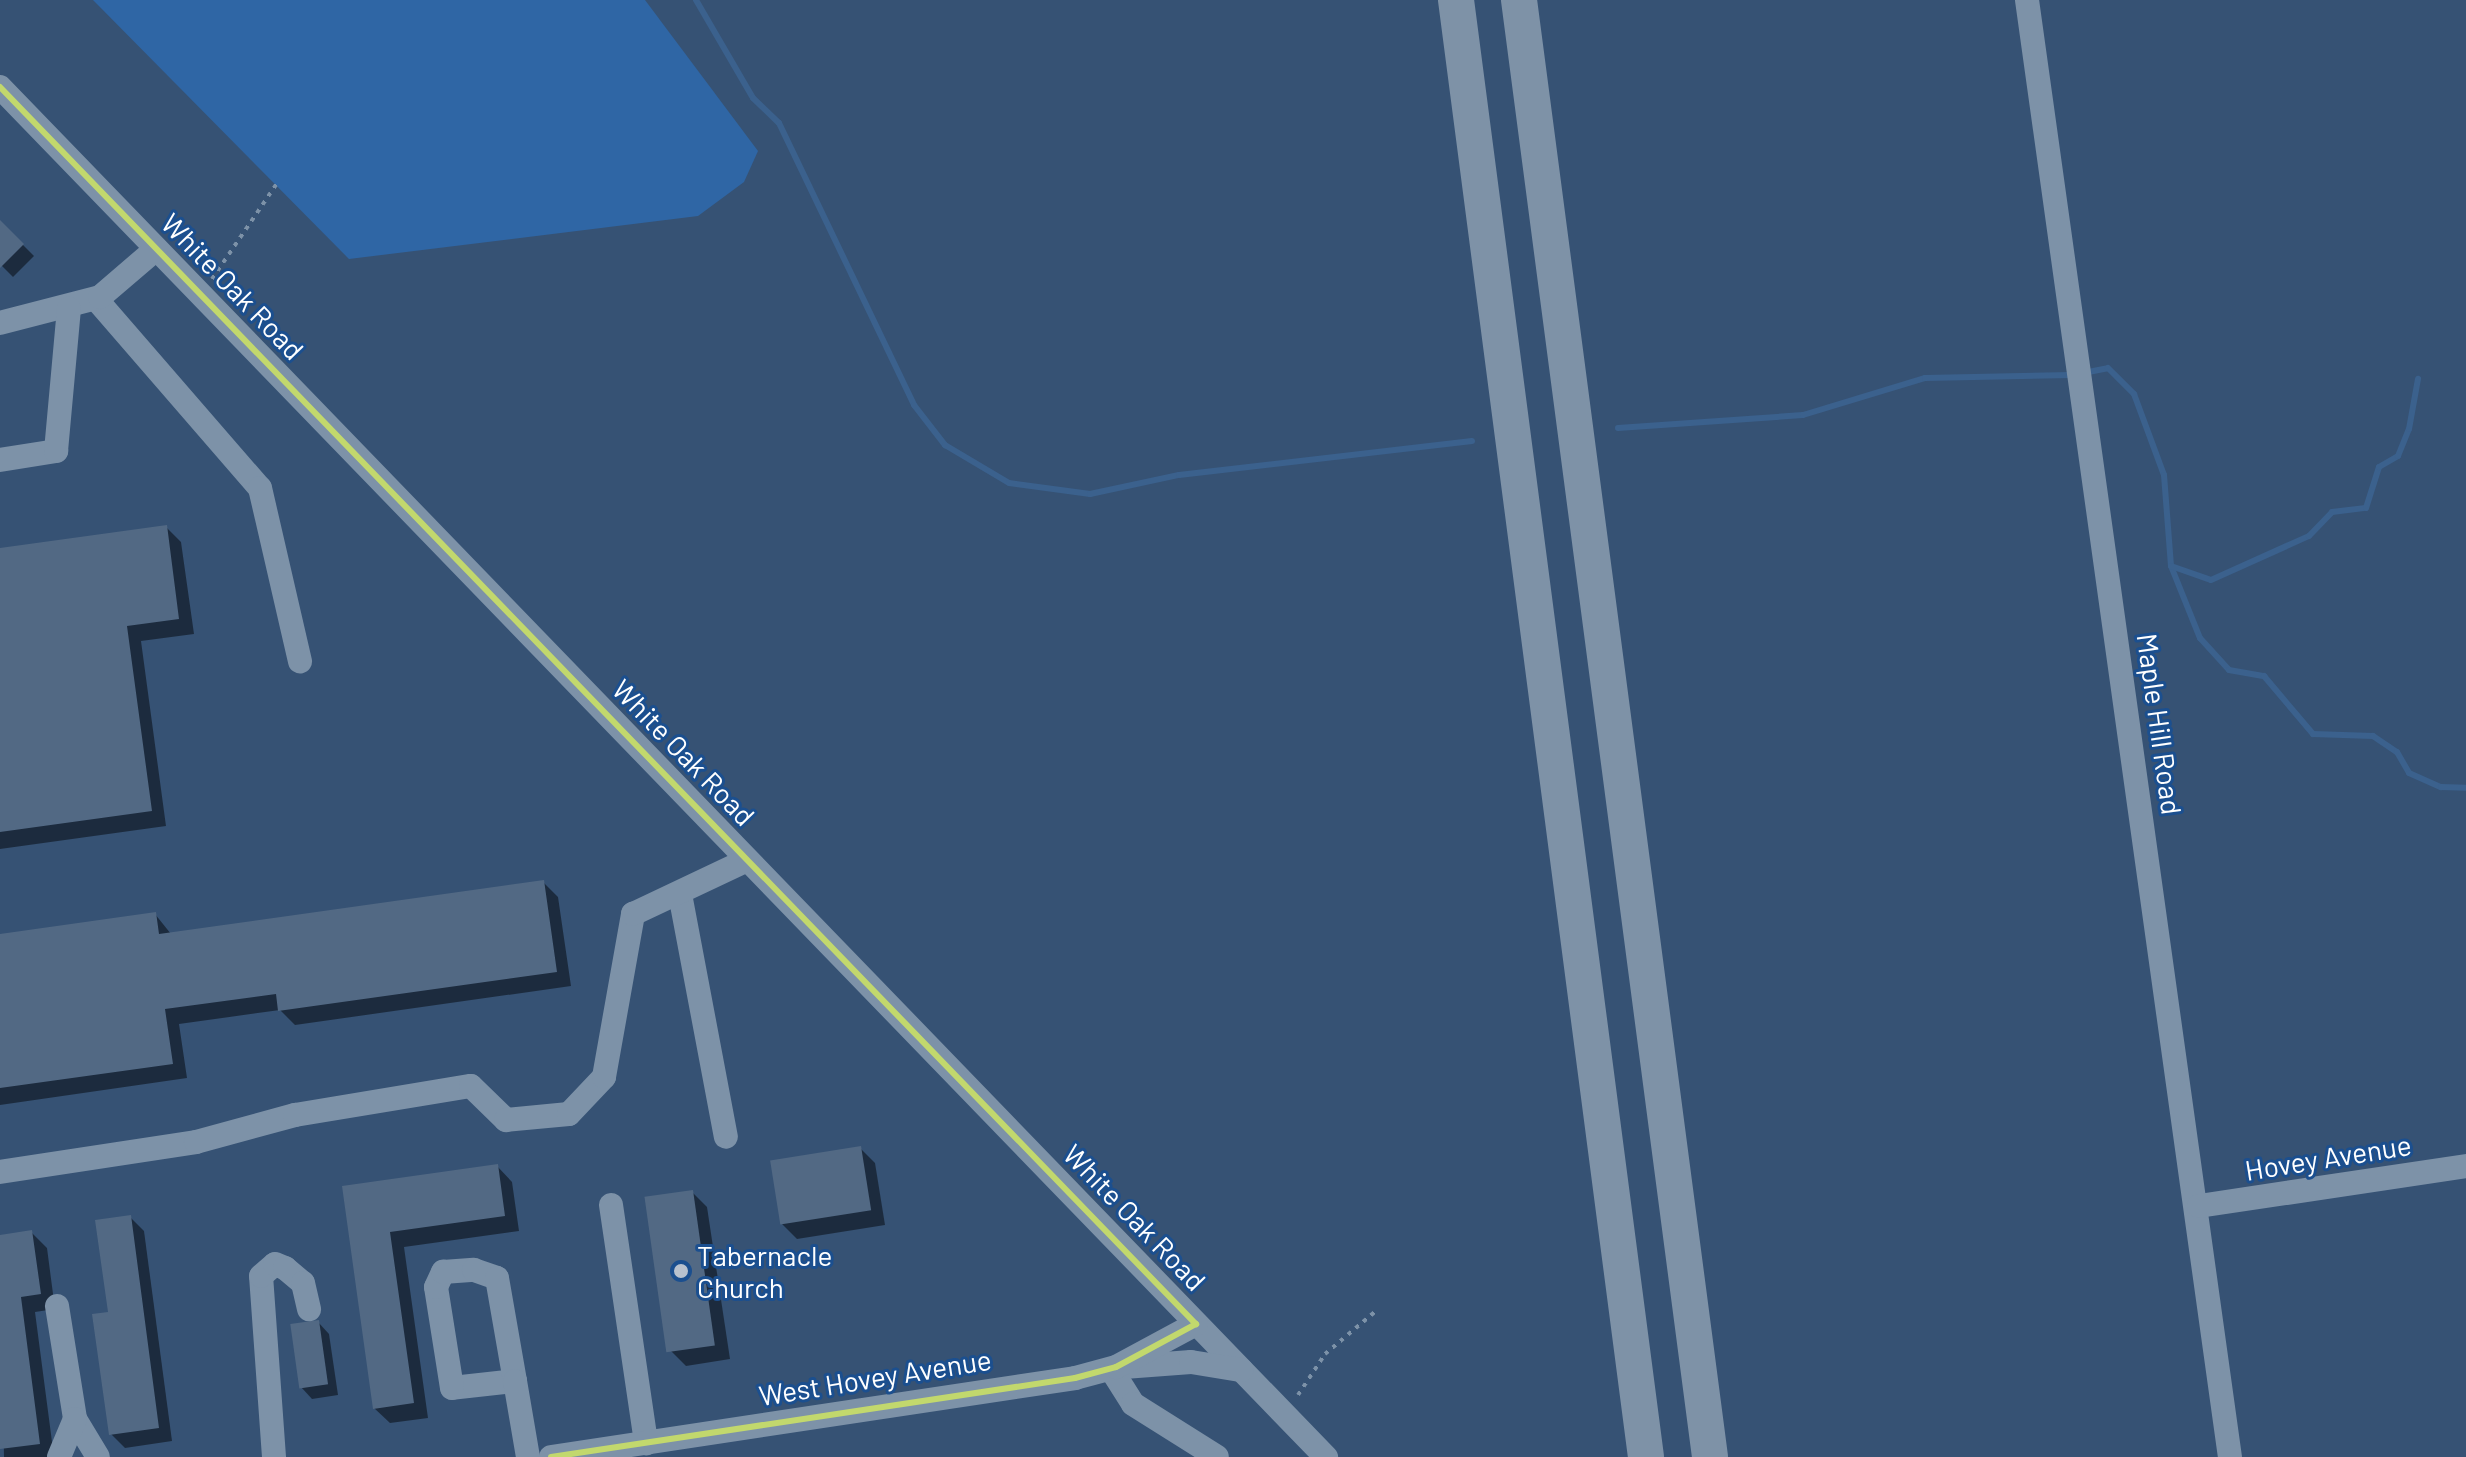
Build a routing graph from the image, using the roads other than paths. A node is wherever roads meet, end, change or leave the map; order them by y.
1 (1456, 0) edge
2 (1519, 0) edge
3 (2027, 0) edge
4 (0, 87) edge
5 (156, 249) junction
6 (96, 299) junction
7 (69, 309) junction
8 (2, 321) edge
9 (0, 460) edge
10 (300, 661) dead end
11 (747, 860) junction
12 (680, 894) junction
13 (726, 1137) dead end
14 (2466, 1166) edge
15 (0, 1172) edge
16 (611, 1205) dead end
17 (2199, 1206) junction
18 (57, 1306) dead end
19 (309, 1309) dead end
20 (1196, 1324) junction
21 (1114, 1368) junction
22 (1241, 1370) junction
23 (515, 1381) junction
24 (75, 1419) junction
25 (646, 1443) junction
26 (59, 1457) edge
27 (98, 1457) edge
28 (274, 1457) edge
29 (528, 1457) edge
30 (551, 1457) edge
31 (1217, 1457) edge
32 (1326, 1457) edge
33 (1646, 1457) edge
34 (1710, 1457) edge
35 (2230, 1457) edge

1 - 33 highway
2 - 34 highway
3 - 17 street, Maple Hill Road
4 - 5 street, White Oak Road
5 - 6 street
5 - 11 street, White Oak Road
6 - 7 street
6 - 10 street
7 - 8 street
7 - 9 street
11 - 12 street
11 - 20 street, White Oak Road
12 - 13 street
12 - 15 street
14 - 17 street, Hovey Avenue
16 - 25 street
17 - 35 street, Maple Hill Road
18 - 24 street
19 - 28 street
20 - 21 street, West Hovey Avenue
20 - 22 street, White Oak Road
21 - 22 street
21 - 25 street, West Hovey Avenue
21 - 31 street
22 - 32 street, White Oak Road
23 - 23 street
23 - 29 street
24 - 26 street
24 - 27 street
25 - 30 street, West Hovey Avenue

